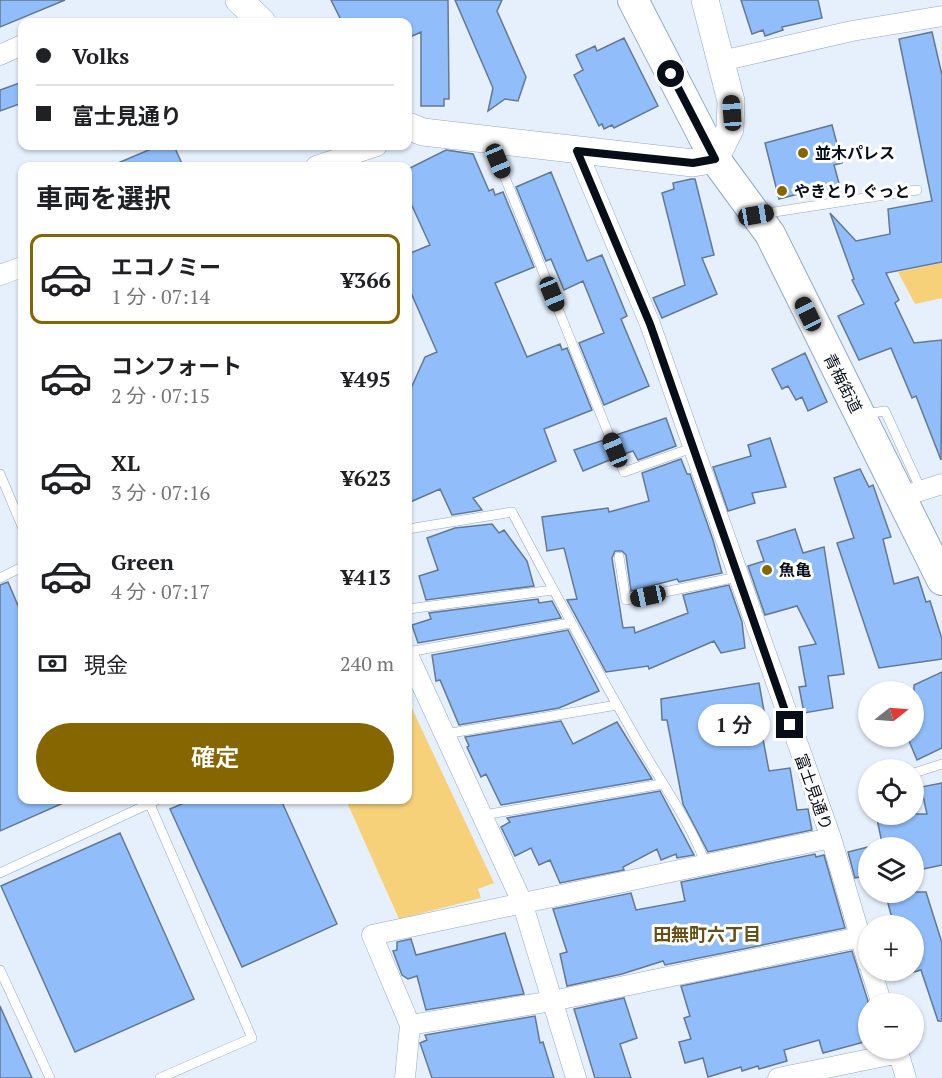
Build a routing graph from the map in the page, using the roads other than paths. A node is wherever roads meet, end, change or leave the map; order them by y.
1 (239, 0) edge
2 (633, 0) edge
3 (705, 0) edge
4 (942, 16) edge
5 (258, 18) edge
6 (18, 47) edge
7 (0, 55) edge
8 (721, 61) junction
9 (413, 132) edge
10 (489, 138) junction
11 (365, 150) edge
12 (577, 151) junction
13 (715, 159) junction
14 (328, 162) edge
15 (917, 190) dead end
16 (756, 215) junction
17 (18, 268) edge
18 (0, 275) edge
19 (692, 448) junction
20 (0, 474) edge
21 (942, 484) edge
22 (911, 494) junction
23 (18, 517) edge
24 (412, 528) edge
25 (619, 557) dead end
26 (18, 569) edge
27 (737, 577) junction
28 (0, 578) edge
29 (942, 580) edge
30 (553, 590) junction
31 (412, 608) edge
32 (570, 623) junction
33 (412, 653) edge
34 (412, 663) edge
35 (617, 705) junction
36 (445, 734) junction
37 (942, 764) edge
38 (924, 770) edge
39 (662, 784) junction
40 (146, 804) edge
41 (153, 804) edge
42 (484, 815) junction
43 (831, 838) junction
44 (705, 862) junction
45 (0, 873) edge
46 (522, 902) junction
47 (858, 930) edge
48 (858, 937) edge
49 (0, 970) edge
50 (552, 1001) junction
51 (410, 1025) junction
52 (862, 1059) edge
53 (900, 1059) edge
54 (50, 1078) edge
55 (160, 1078) edge
56 (405, 1078) edge
57 (576, 1078) edge
58 (778, 1078) edge
59 (906, 1078) edge

1 - 5 main road
2 - 13 main road, 青梅街道
3 - 8 main road
4 - 8 street
6 - 7 street
8 - 13 main road
9 - 10 main road
10 - 12 main road
10 - 19 lane
11 - 14 street
12 - 13 main road
12 - 19 street, 富士見通り
13 - 16 main road, 青梅街道
15 - 16 lane
16 - 22 main road, 青梅街道
17 - 18 street
19 - 27 street, 富士見通り
20 - 23 lane
21 - 22 street
22 - 29 main road, 青梅街道
24 - 30 lane
25 - 27 lane
26 - 28 lane
27 - 43 street, 富士見通り
30 - 31 lane
30 - 32 lane
32 - 33 lane
32 - 35 lane
34 - 36 street
35 - 36 lane
35 - 39 lane
36 - 42 street
37 - 38 lane
39 - 42 lane
39 - 44 lane
40 - 45 lane
41 - 55 lane
42 - 46 street
43 - 44 street
43 - 47 street, 富士見通り
44 - 46 street
46 - 50 street
46 - 51 street
48 - 50 street
49 - 54 lane
50 - 51 street
50 - 57 street
51 - 56 street
52 - 58 street
53 - 59 street

